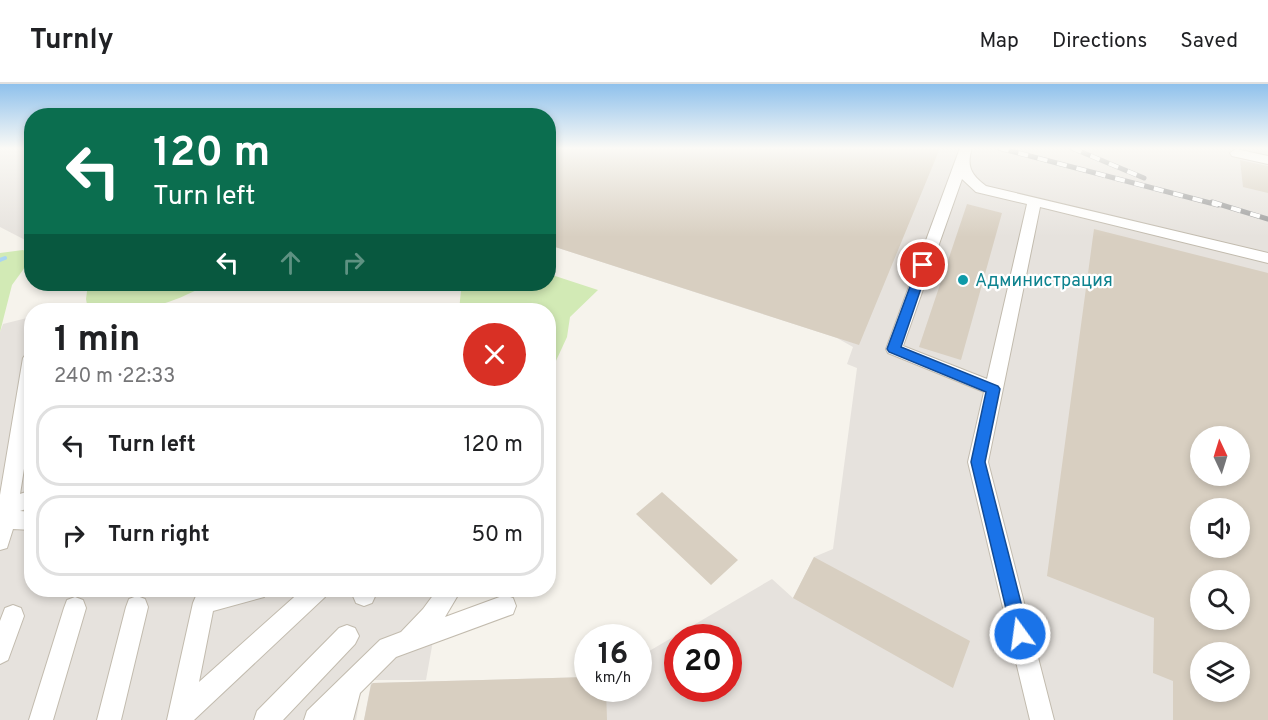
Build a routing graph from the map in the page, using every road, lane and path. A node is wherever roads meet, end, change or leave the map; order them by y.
1 (955, 178) edge
2 (966, 178) edge
3 (1035, 202) junction
4 (1268, 258) edge
5 (994, 389) junction
6 (24, 406) edge
7 (24, 503) edge
8 (6, 513) junction
9 (24, 519) edge
10 (0, 541) edge
11 (228, 597) edge
12 (309, 597) edge
13 (445, 597) edge
14 (505, 606) dead end
15 (137, 607) dead end
16 (75, 608) dead end
17 (13, 616) dead end
18 (347, 636) dead end
19 (405, 641) junction
20 (0, 652) edge
21 (349, 687) junction
22 (179, 718) edge
23 (41, 720) edge
24 (109, 720) edge
25 (266, 720) edge
26 (316, 720) edge
27 (341, 720) edge
28 (1042, 720) edge

1 - 5 lane
2 - 3 lane
3 - 4 lane
3 - 5 lane
5 - 28 lane
6 - 8 lane
7 - 8 lane
8 - 9 lane
8 - 10 lane
11 - 22 lane
12 - 22 lane
13 - 19 lane
14 - 19 lane
15 - 24 lane
16 - 23 lane
17 - 20 lane
18 - 25 lane
19 - 21 lane
21 - 26 lane
21 - 27 lane

